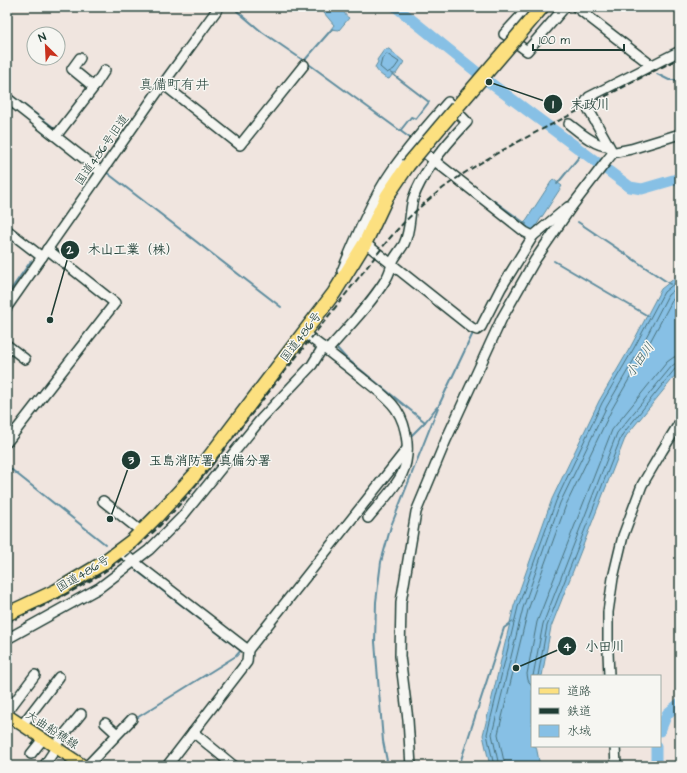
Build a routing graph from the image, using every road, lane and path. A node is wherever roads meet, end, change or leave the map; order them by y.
1 (218, 7) edge
2 (529, 7) edge
3 (542, 7) edge
4 (565, 7) edge
5 (580, 8) edge
6 (680, 51) edge
7 (80, 58) dead end
8 (304, 65) dead end
9 (652, 65) junction
10 (105, 70) dead end
11 (163, 84) junction
12 (94, 87) junction
13 (7, 98) edge
14 (569, 124) dead end
15 (58, 134) junction
16 (680, 134) edge
17 (412, 144) junction
18 (609, 153) junction
19 (435, 162) junction
20 (101, 172) junction
21 (572, 206) junction
22 (7, 230) edge
23 (530, 234) junction
24 (365, 243) junction
25 (44, 253) junction
26 (392, 265) junction
27 (334, 294) junction
28 (7, 307) edge
29 (304, 333) junction
30 (7, 345) edge
31 (326, 349) junction
32 (25, 359) dead end
33 (680, 422) edge
34 (7, 442) edge
35 (406, 443) junction
36 (103, 501) dead end
37 (368, 518) dead end
38 (142, 532) junction
39 (120, 551) junction
40 (134, 562) junction
41 (7, 614) edge
42 (7, 639) edge
43 (245, 647) junction
44 (35, 675) dead end
45 (609, 675) edge
46 (59, 677) dead end
47 (7, 714) edge
48 (81, 714) dead end
49 (132, 718) dead end
50 (105, 723) dead end
51 (22, 725) junction
52 (193, 732) junction
53 (117, 734) junction
54 (43, 739) junction
55 (55, 747) junction
56 (615, 747) edge
57 (31, 754) dead end
58 (44, 766) edge
59 (84, 766) edge
60 (88, 766) edge
61 (167, 766) edge
62 (234, 766) edge
63 (411, 766) edge
64 (616, 766) edge

1 - 11 street, 国道486号旧道
2 - 4 street
3 - 24 highway, 国道486号, bridge
5 - 9 street
6 - 9 street
7 - 12 street
8 - 11 street
9 - 18 street
10 - 12 street
11 - 20 street, 国道486号旧道
12 - 15 street
13 - 15 street
14 - 18 street
15 - 20 street
16 - 18 street
17 - 19 street
17 - 19 street
17 - 27 street
18 - 21 street
19 - 23 street
19 - 26 street
20 - 25 street, 国道486号旧道
21 - 23 street
21 - 63 street
22 - 25 street
23 - 26 street
24 - 26 street
24 - 27 highway, 国道486号
25 - 28 street, 国道486号旧道
25 - 34 street
26 - 31 street
27 - 29 highway, 国道486号
29 - 31 street
29 - 38 highway, 国道486号
30 - 32 street
31 - 35 street
31 - 40 street
33 - 45 street
35 - 37 street
35 - 43 street
36 - 38 street
38 - 39 highway, 国道486号
39 - 40 street
39 - 41 highway, 国道486号
40 - 42 street
40 - 43 street
43 - 52 street
44 - 47 street
46 - 51 street
47 - 51 main road, 大曲船穂線
48 - 55 street
49 - 53 street
50 - 53 street
51 - 54 main road, 大曲船穂線
52 - 61 street
52 - 62 street
53 - 60 street
54 - 55 main road, 大曲船穂線
54 - 57 street
55 - 58 street
55 - 59 main road, 大曲船穂線
56 - 64 street

